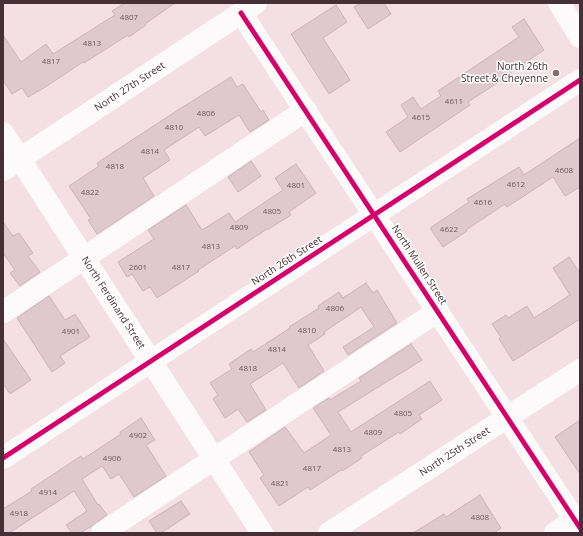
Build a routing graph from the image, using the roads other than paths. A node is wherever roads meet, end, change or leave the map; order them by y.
1 (559, 3) edge
2 (249, 8) edge
3 (580, 37) edge
4 (580, 80) edge
5 (306, 110) junction
6 (3, 133) edge
7 (11, 165) edge
8 (375, 215) junction
9 (84, 258) junction
10 (438, 311) junction
11 (3, 312) edge
12 (151, 361) junction
13 (580, 370) edge
14 (508, 417) junction
15 (3, 458) edge
16 (214, 459) junction
17 (577, 524) edge
18 (102, 533) edge
19 (262, 533) edge
20 (329, 533) edge
21 (555, 533) edge

1 - 3 street
2 - 5 street, North Mullen Street
2 - 7 street, North 27th Street
4 - 8 street, North 26th Street
5 - 8 street, North Mullen Street
5 - 9 street
6 - 7 street, North Ferdinand Street
7 - 9 street, North Ferdinand Street
8 - 10 street, North Mullen Street
8 - 12 street, North 26th Street
9 - 11 street
9 - 12 street, North Ferdinand Street
10 - 14 street, North Mullen Street
10 - 16 street
12 - 15 street, North 26th Street
12 - 16 street, North Ferdinand Street
13 - 14 street, North 25th Street
14 - 17 street, North Mullen Street
14 - 20 street, North 25th Street
16 - 18 street
16 - 19 street, North Ferdinand Street
17 - 21 street

